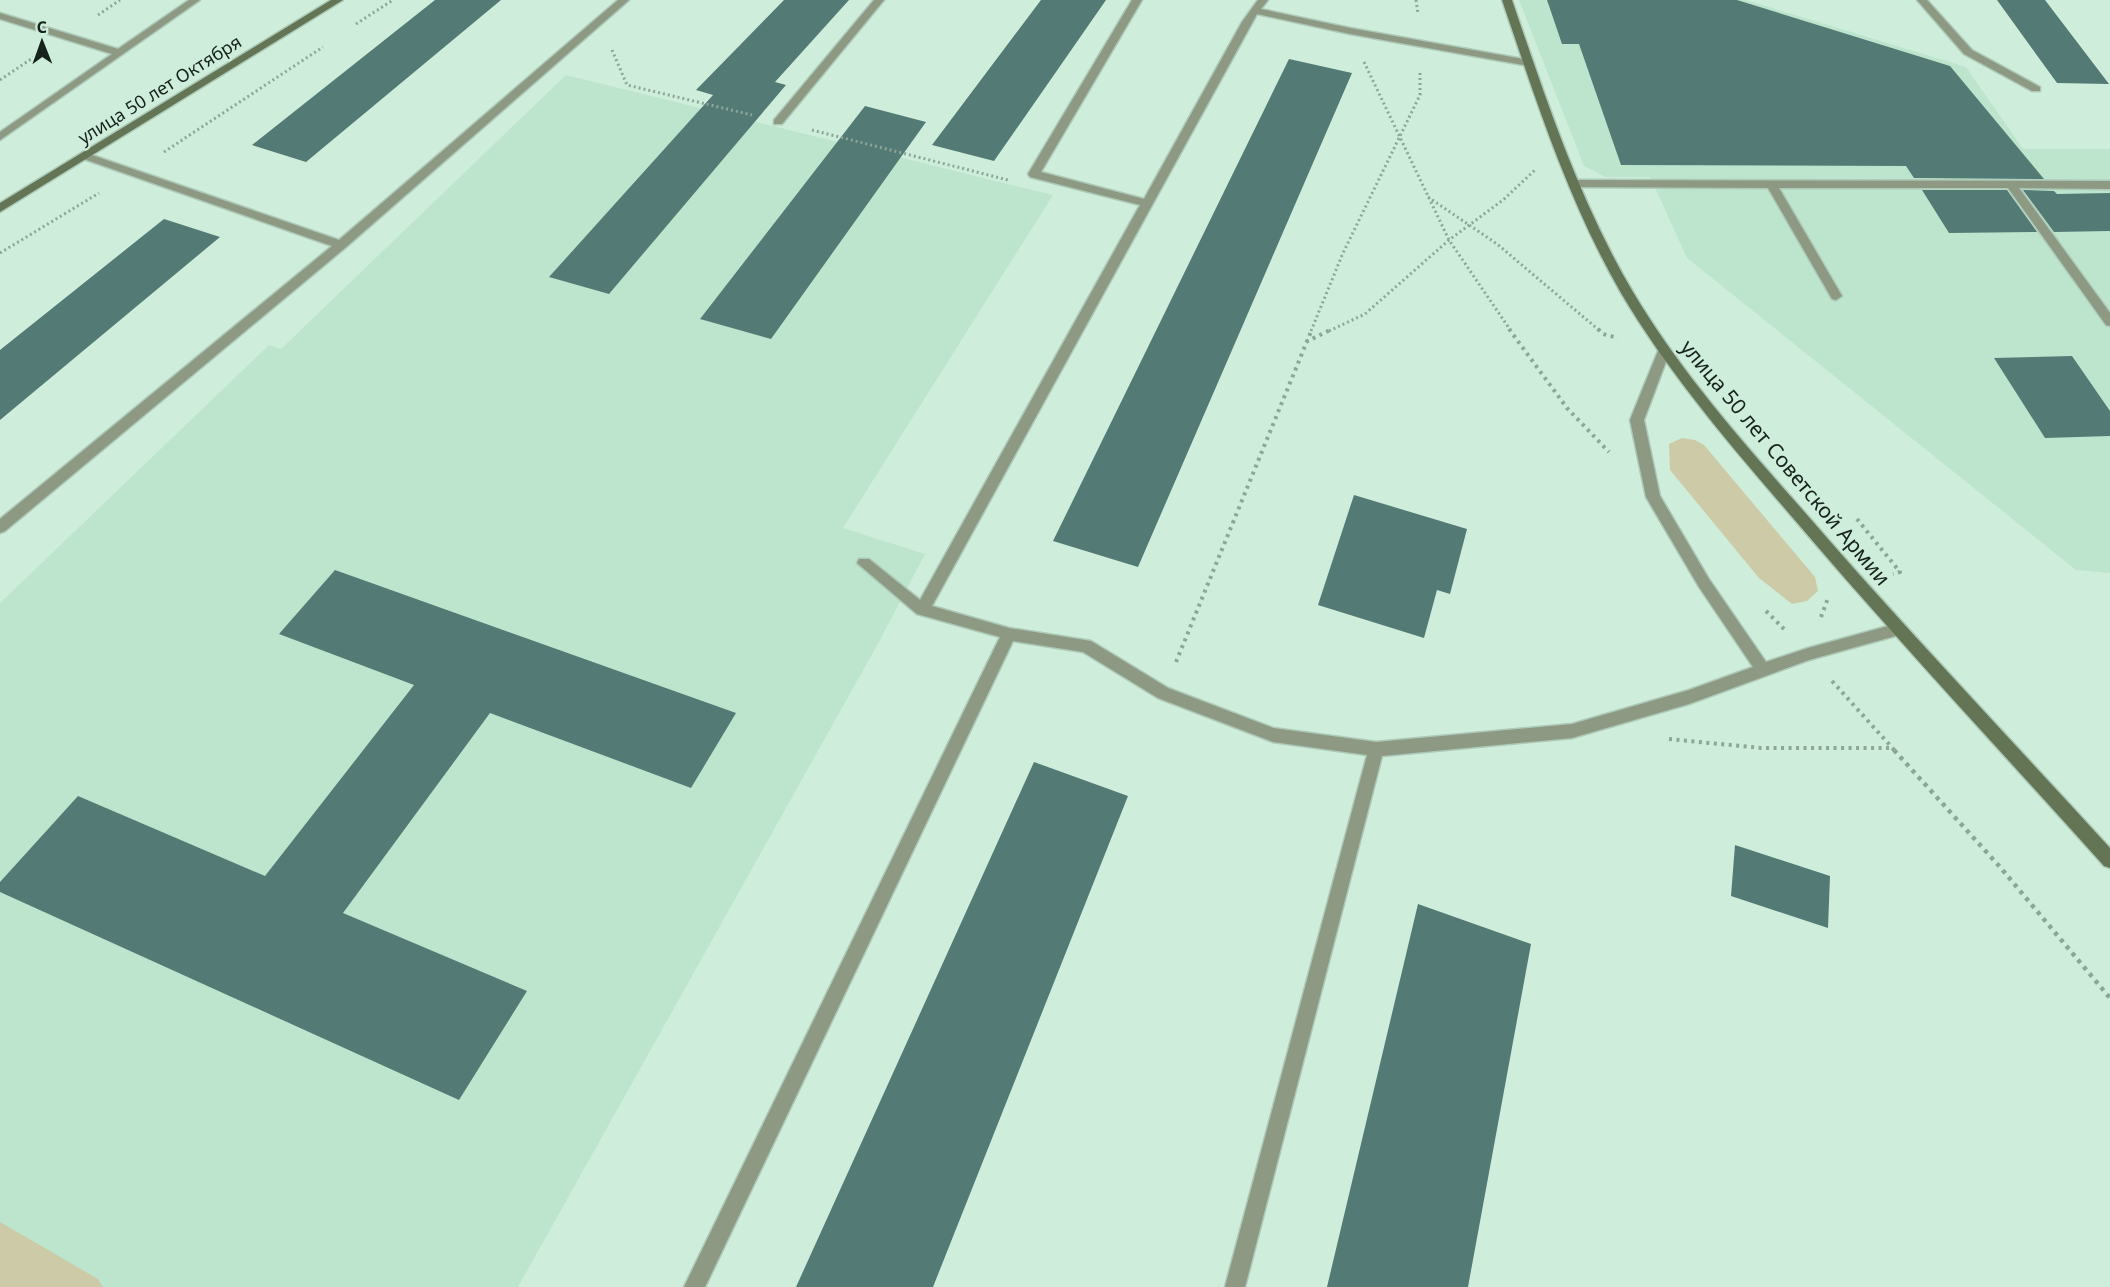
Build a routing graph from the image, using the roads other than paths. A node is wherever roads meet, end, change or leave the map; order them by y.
1 (195, 0) edge
2 (338, 0) edge
3 (604, 0) edge
4 (879, 0) edge
5 (1137, 0) edge
6 (1263, 0) edge
7 (1507, 0) edge
8 (1922, 0) edge
9 (622, 2) edge
10 (1255, 11) junction
11 (0, 16) edge
12 (120, 53) junction
13 (1528, 63) junction
14 (2036, 90) dead end
15 (778, 122) dead end
16 (0, 137) edge
17 (85, 156) junction
18 (1574, 184) junction
19 (1771, 184) junction
20 (2011, 185) junction
21 (2110, 185) edge
22 (1146, 203) junction
23 (0, 208) edge
24 (341, 245) junction
25 (1836, 296) dead end
26 (2110, 322) edge
27 (1664, 351) junction
28 (0, 527) edge
29 (864, 563) dead end
30 (922, 610) junction
31 (1899, 629) junction
32 (1009, 634) junction
33 (1763, 670) junction
34 (1376, 749) junction
35 (2110, 860) edge
36 (694, 1287) edge
37 (1235, 1287) edge

1 - 12 lane
2 - 17 street, улица 50 лет Октября
3 - 9 lane
4 - 15 lane
5 - 22 lane
6 - 10 lane
7 - 13 street, улица 50 лет Советской Армии
8 - 14 lane
9 - 24 lane
10 - 13 lane
10 - 22 lane
11 - 12 lane
12 - 16 lane
13 - 18 street, улица 50 лет Советской Армии
17 - 23 street, улица 50 лет Октября
17 - 24 lane
18 - 19 lane
18 - 27 street, улица 50 лет Советской Армии
19 - 20 lane
19 - 25 lane
20 - 21 lane
20 - 26 lane
22 - 30 lane
24 - 28 lane
27 - 31 street, улица 50 лет Советской Армии
27 - 33 lane
29 - 30 lane
30 - 32 lane
31 - 33 lane
31 - 35 street, улица 50 лет Советской Армии
32 - 34 lane
32 - 36 lane
33 - 34 lane
34 - 37 lane

